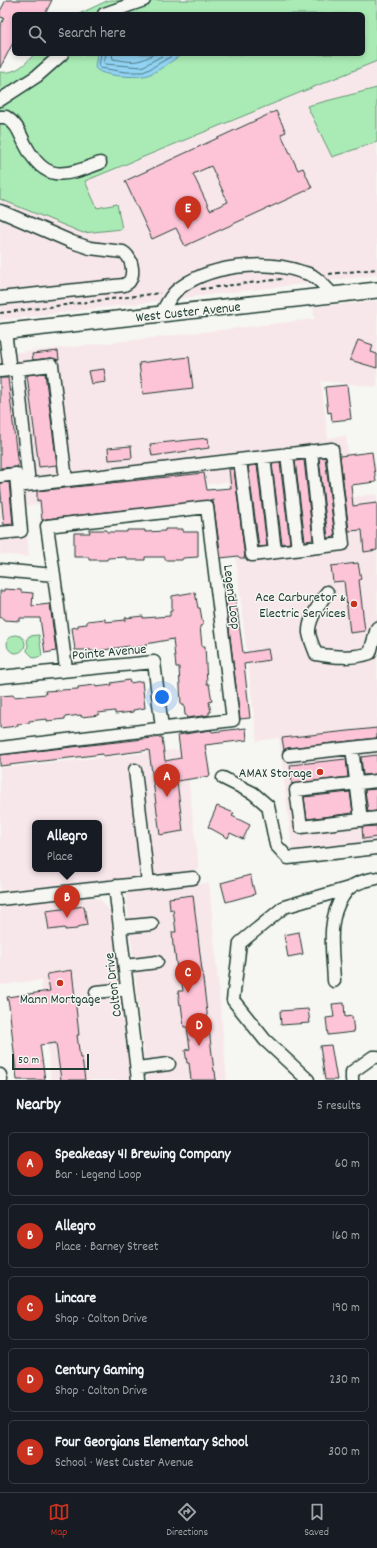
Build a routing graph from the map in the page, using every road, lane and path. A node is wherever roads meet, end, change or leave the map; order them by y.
1 (144, 0) edge
2 (110, 12) edge
3 (60, 56) edge
4 (0, 100) edge
5 (0, 117) edge
6 (100, 163) dead end
7 (0, 211) edge
8 (377, 268) edge
9 (324, 275) dead end
10 (289, 278) dead end
11 (197, 289) dead end
12 (377, 290) edge
13 (161, 293) dead end
14 (333, 295) junction
15 (0, 298) edge
16 (0, 313) edge
17 (161, 314) junction
18 (3, 332) edge
19 (9, 370) edge
20 (311, 451) junction
21 (287, 454) junction
22 (264, 457) junction
23 (240, 460) junction
24 (0, 476) edge
25 (66, 480) junction
26 (23, 485) junction
27 (0, 533) edge
28 (322, 547) junction
29 (298, 549) junction
30 (275, 552) junction
31 (0, 570) edge
32 (54, 575) junction
33 (327, 592) dead end
34 (377, 628) edge
35 (66, 669) junction
36 (0, 676) edge
37 (162, 728) junction
38 (377, 745) edge
39 (0, 748) edge
40 (352, 748) junction
41 (289, 755) dead end
42 (135, 770) dead end
43 (223, 778) dead end
44 (377, 781) edge
45 (357, 783) junction
46 (377, 818) edge
47 (361, 820) junction
48 (377, 848) edge
49 (193, 878) dead end
50 (377, 878) edge
51 (148, 883) junction
52 (115, 886) junction
53 (349, 888) junction
54 (0, 899) edge
55 (152, 924) dead end
56 (120, 927) junction
57 (157, 962) dead end
58 (125, 966) junction
59 (334, 980) dead end
60 (127, 989) junction
61 (96, 992) dead end
62 (377, 1057) edge
63 (169, 1064) dead end
64 (137, 1074) edge
65 (0, 1075) edge
66 (1, 1080) edge
67 (308, 1080) edge
68 (352, 1080) edge

1 - 2 street
3 - 4 street
5 - 6 street
7 - 15 street
8 - 9 path
10 - 11 path
12 - 14 main road, West Custer Avenue
13 - 16 path
14 - 17 main road, West Custer Avenue
14 - 17 street
17 - 18 main road, West Custer Avenue
18 - 19 street
19 - 25 street
19 - 26 street
20 - 21 street
20 - 28 street
20 - 28 street
21 - 22 street
21 - 29 street
22 - 23 street
22 - 30 street
23 - 25 street
23 - 30 street
24 - 26 street
25 - 26 street
26 - 27 street
28 - 29 street
29 - 30 street
31 - 32 street
32 - 35 street
32 - 37 street, Legend Loop
33 - 34 street
35 - 36 street, Pointe Avenue
35 - 37 street, Pointe Avenue
37 - 39 street, Legend Loop
38 - 40 street
40 - 41 street
40 - 45 street
42 - 51 street
43 - 48 street
44 - 45 street
45 - 47 street
45 - 47 street
46 - 47 street
49 - 51 street
50 - 53 street
51 - 52 street
52 - 54 street
52 - 56 street, Colton Drive
53 - 59 street
53 - 67 street
55 - 56 street
56 - 58 street, Colton Drive
57 - 58 street
58 - 60 street, Colton Drive
60 - 61 street
60 - 64 street, Colton Drive
62 - 68 street
63 - 64 street
65 - 66 street

